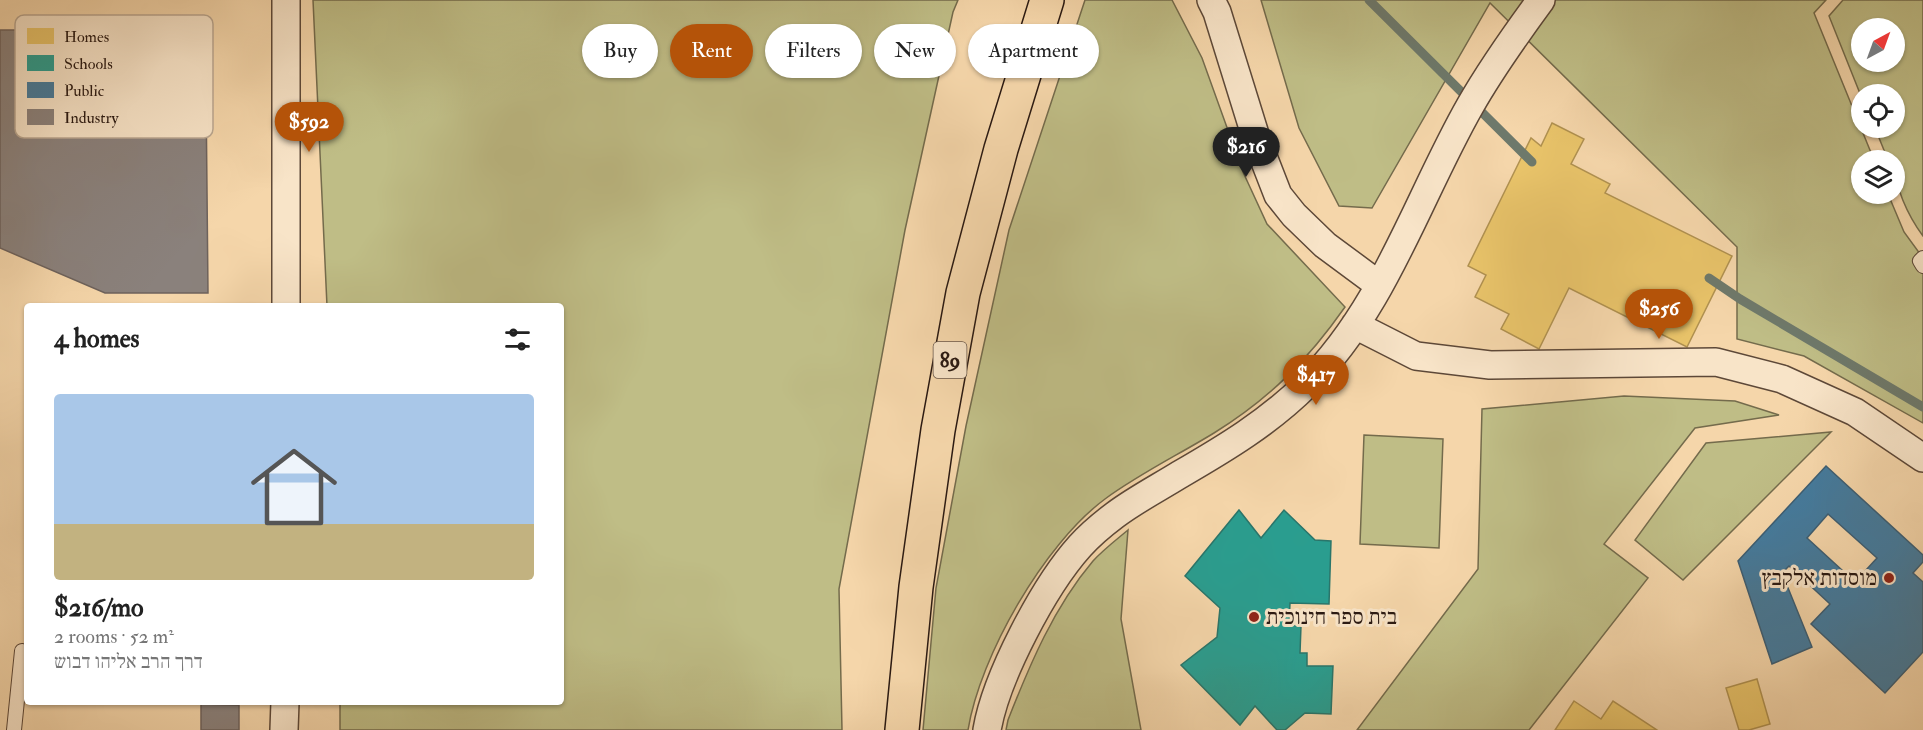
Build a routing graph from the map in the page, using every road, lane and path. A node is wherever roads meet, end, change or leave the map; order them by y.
1 (286, 0) edge
2 (1047, 0) edge
3 (1211, 0) edge
4 (1541, 0) edge
5 (1923, 258) edge
6 (1923, 266) edge
7 (1379, 285) junction
8 (286, 303) edge
9 (1355, 326) junction
10 (1923, 458) edge
11 (22, 651) dead end
12 (285, 705) edge
13 (14, 730) edge
14 (284, 730) edge
15 (902, 730) edge
16 (987, 730) edge

1 - 8 street
2 - 15 highway, 89
3 - 7 street
4 - 7 street
5 - 6 lane
7 - 9 street
9 - 10 street
9 - 16 street
11 - 13 lane
12 - 14 street

